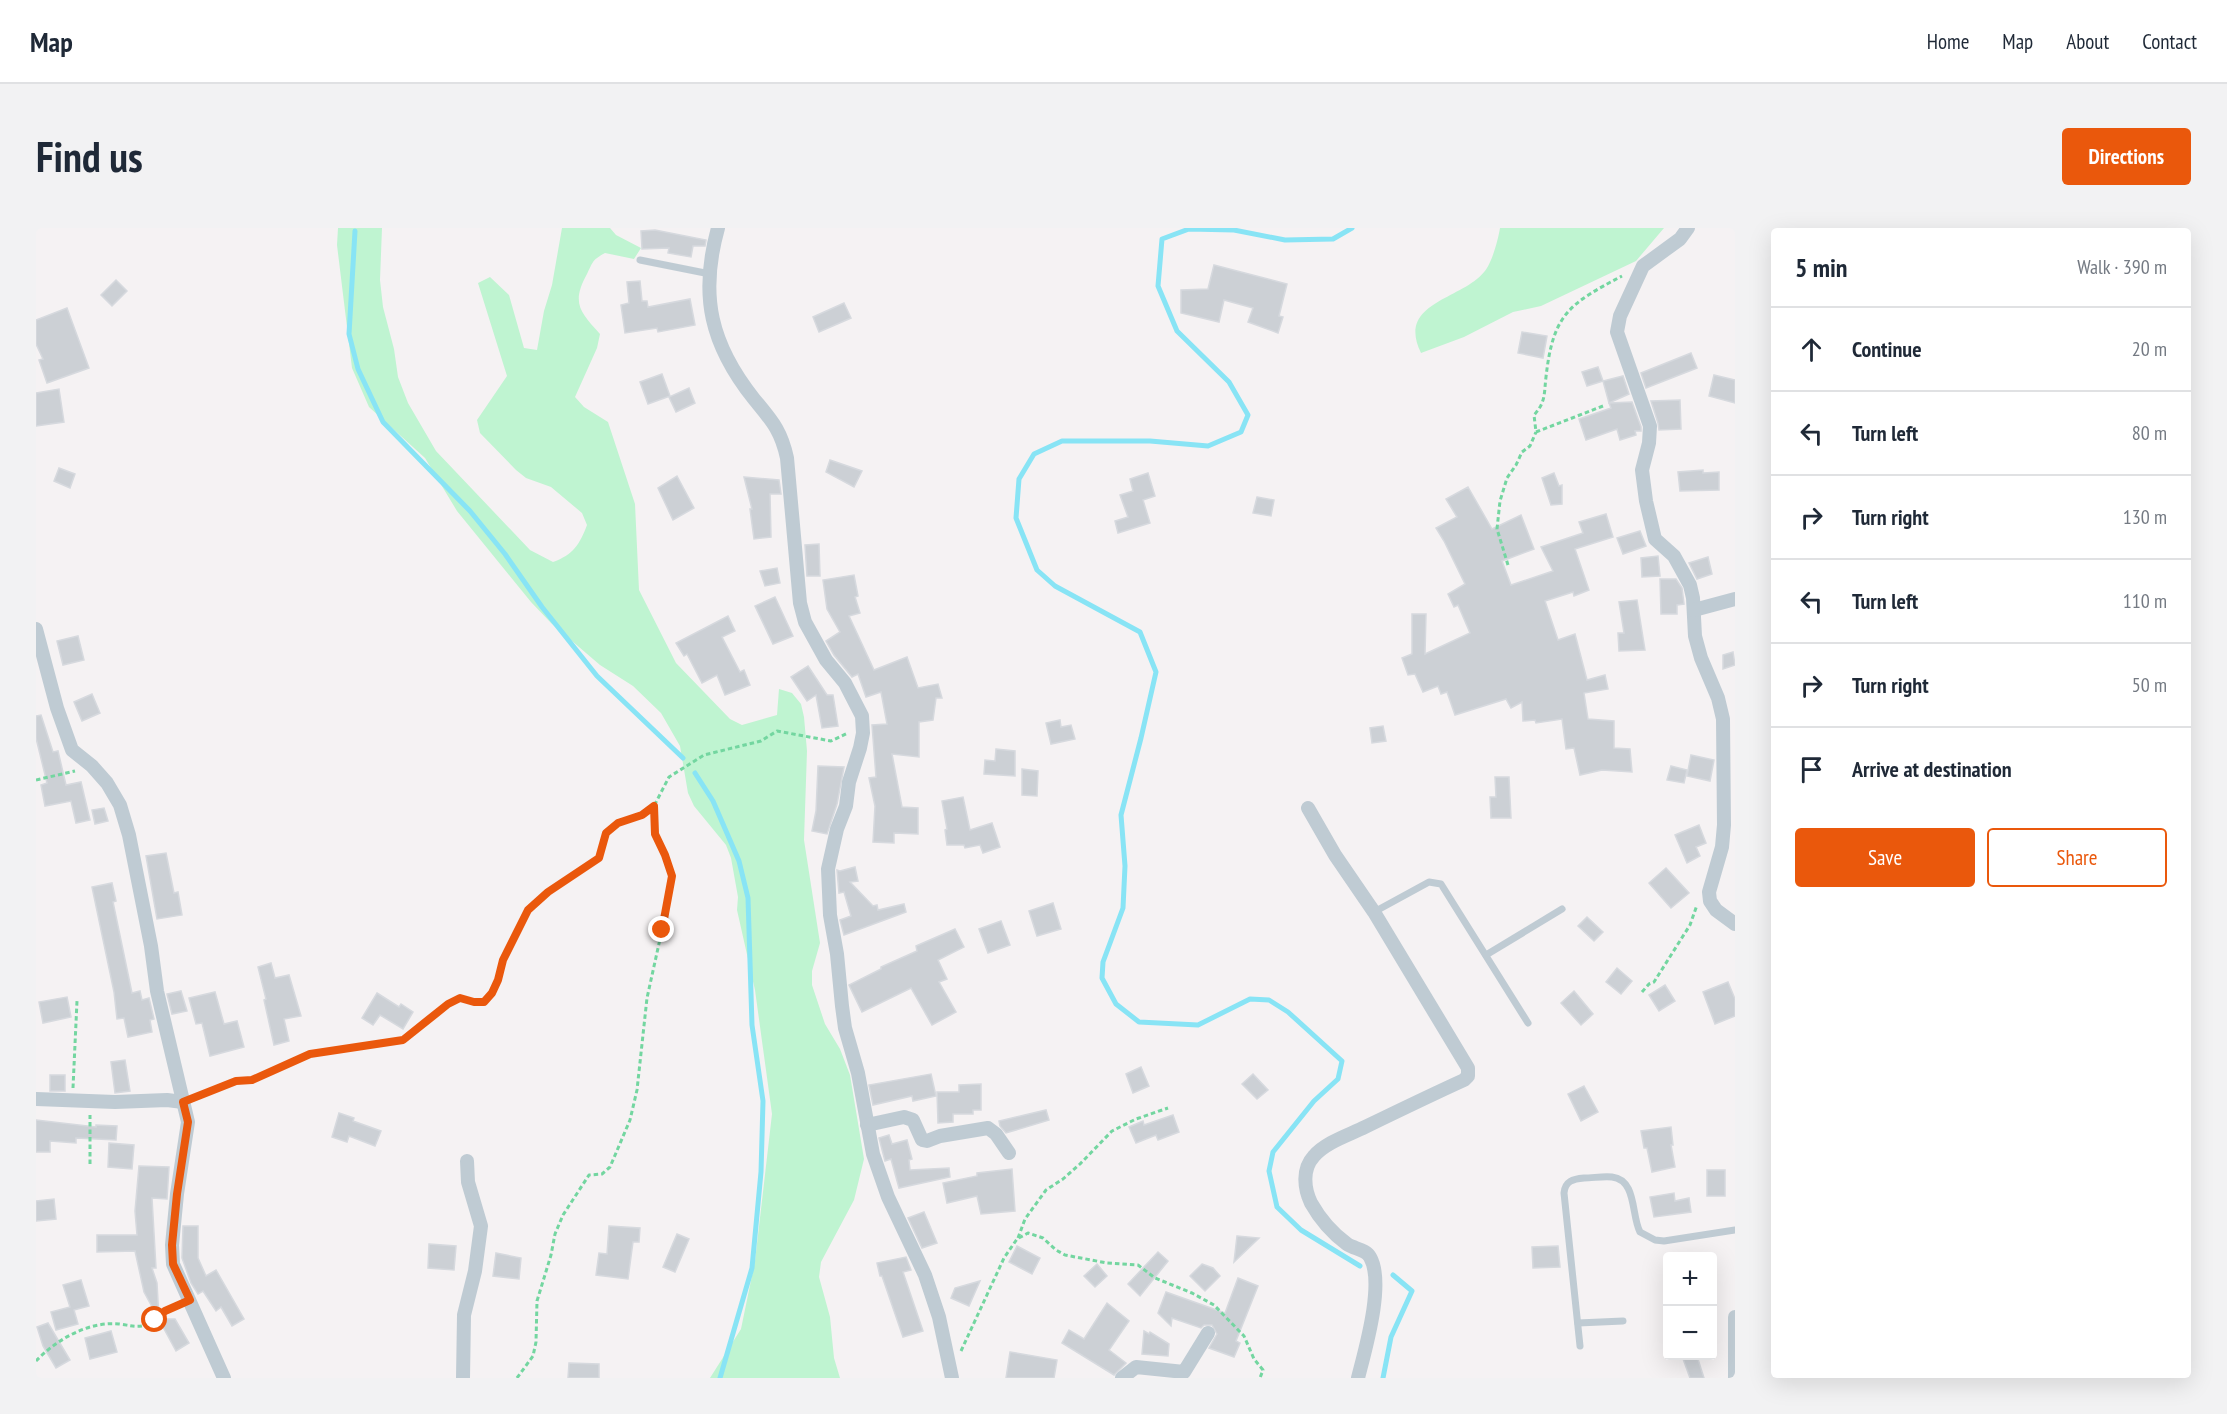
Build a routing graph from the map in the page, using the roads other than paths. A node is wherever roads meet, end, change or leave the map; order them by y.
1 (718, 228) edge
2 (1688, 228) edge
3 (640, 260) dead end
4 (710, 274) junction
5 (1735, 599) edge
6 (1694, 610) junction
7 (36, 629) edge
8 (1308, 808) dead end
9 (1562, 909) dead end
10 (1374, 912) junction
11 (1735, 924) edge
12 (1486, 955) junction
13 (1528, 1023) dead end
14 (36, 1099) edge
15 (183, 1102) junction
16 (867, 1125) junction
17 (1009, 1153) dead end
18 (467, 1161) dead end
19 (1735, 1230) edge
20 (1735, 1317) edge
21 (1623, 1321) dead end
22 (1578, 1323) junction
23 (1208, 1333) dead end
24 (1580, 1346) dead end
25 (951, 1374) edge
26 (224, 1378) edge
27 (463, 1378) edge
28 (1122, 1378) edge
29 (1358, 1378) edge
30 (1735, 1378) edge

1 - 4 street
2 - 6 street
3 - 4 lane
4 - 16 street
5 - 6 street
6 - 11 street
7 - 15 street
8 - 10 street
9 - 12 lane
10 - 12 lane
10 - 29 street
12 - 13 lane
14 - 15 street
15 - 26 street
16 - 17 street
16 - 25 street
18 - 27 street
19 - 22 lane
20 - 30 street
21 - 22 lane
22 - 24 lane
23 - 28 street

